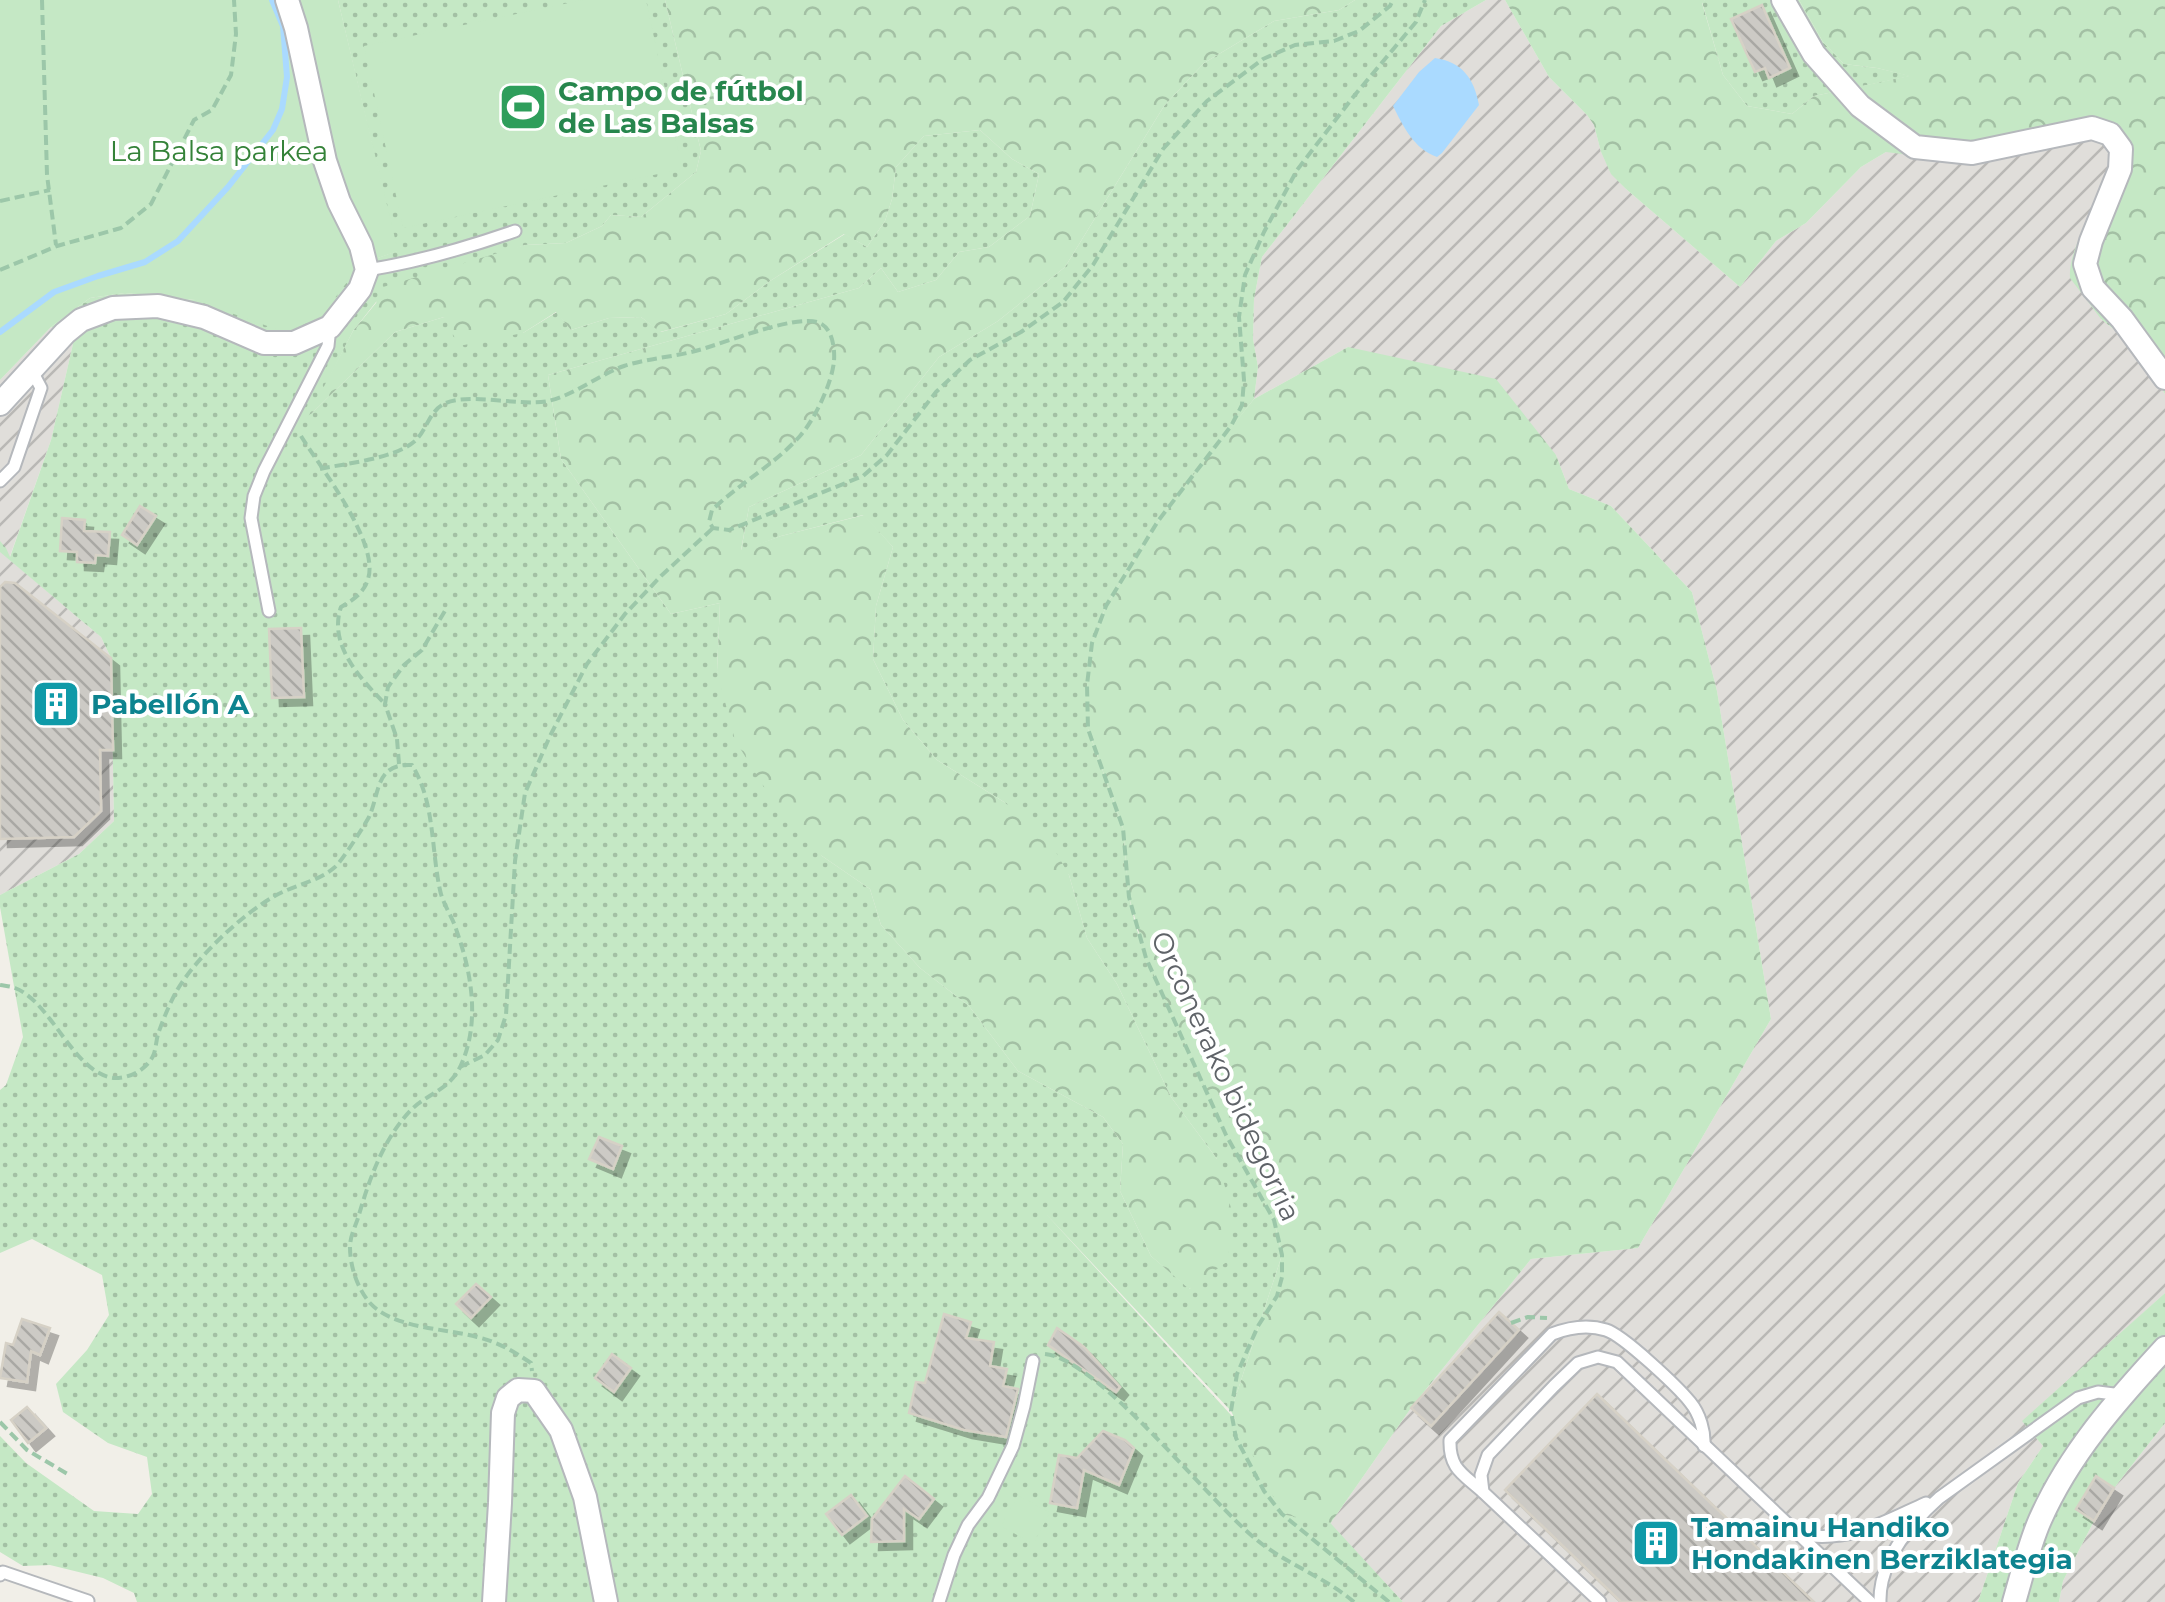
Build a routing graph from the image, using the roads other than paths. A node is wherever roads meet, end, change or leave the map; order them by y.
1 (287, 0) edge
2 (1782, 0) edge
3 (515, 231) dead end
4 (367, 270) junction
5 (330, 327) junction
6 (32, 371) junction
7 (2165, 378) edge
8 (0, 404) edge
9 (0, 481) edge
10 (269, 611) dead end
11 (2165, 1348) edge
12 (1033, 1361) road end
13 (2122, 1395) junction
14 (1704, 1446) junction
15 (1484, 1492) junction
16 (1940, 1498) junction
17 (1799, 1534) junction
18 (0, 1575) edge
19 (88, 1601) edge
20 (494, 1602) edge
21 (606, 1602) edge
22 (939, 1602) edge
23 (1600, 1602) edge
24 (1870, 1602) edge
25 (1880, 1602) edge
26 (2014, 1602) edge

1 - 4 street
2 - 7 street
3 - 4 lane
4 - 5 street
5 - 6 street
5 - 10 lane
6 - 8 street
6 - 9 lane
11 - 13 street
12 - 22 lane
13 - 16 lane
13 - 26 street
14 - 15 lane
14 - 15 lane
14 - 17 lane
15 - 23 lane
16 - 17 lane
16 - 25 lane
17 - 24 lane
18 - 19 lane
20 - 21 street

